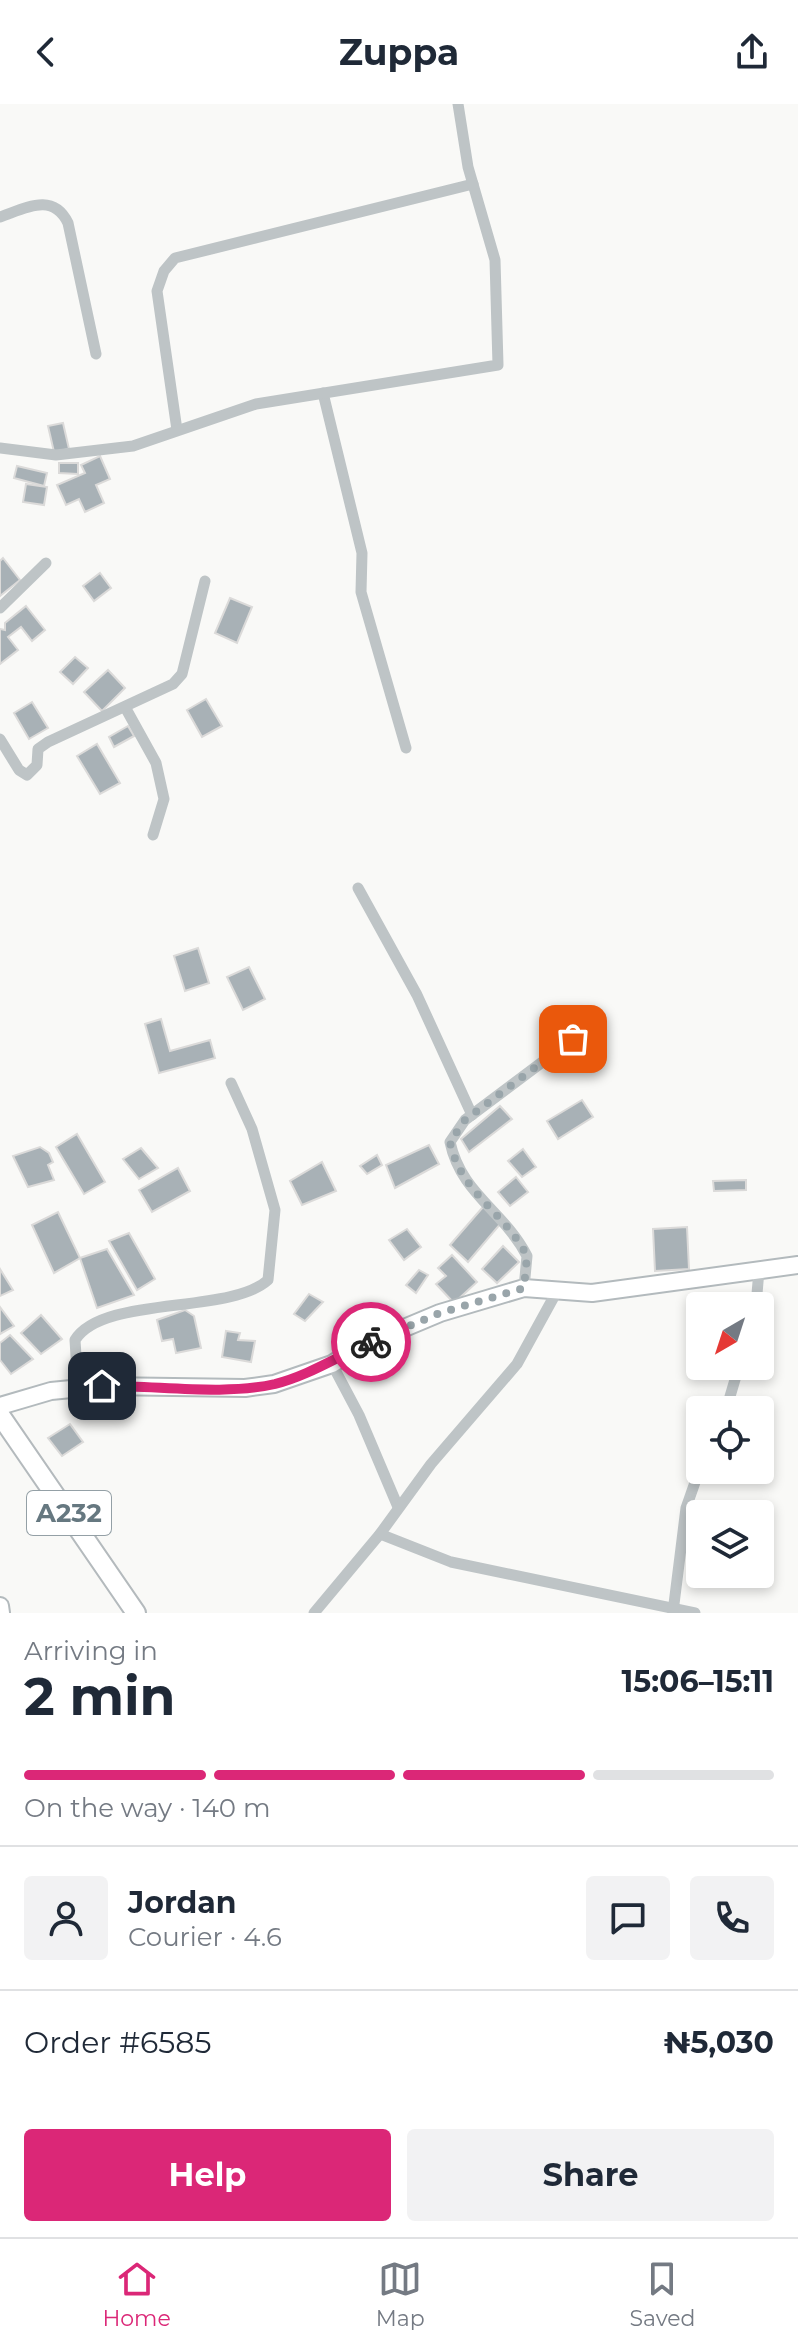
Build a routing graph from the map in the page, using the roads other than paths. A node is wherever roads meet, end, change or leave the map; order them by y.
1 (458, 104) edge
2 (473, 184) junction
3 (0, 217) edge
4 (96, 354) dead end
5 (323, 393) junction
6 (177, 430) junction
7 (0, 448) edge
8 (46, 563) dead end
9 (205, 581) dead end
10 (0, 608) edge
11 (125, 707) junction
12 (0, 739) edge
13 (406, 748) dead end
14 (153, 835) dead end
15 (358, 888) dead end
16 (573, 1039) dead end
17 (231, 1083) dead end
18 (472, 1115) junction
19 (798, 1265) edge
20 (759, 1270) junction
21 (524, 1288) junction
22 (757, 1292) edge
23 (556, 1293) junction
24 (332, 1364) junction
25 (78, 1388) junction
26 (0, 1406) edge
27 (0, 1415) edge
28 (694, 1484) edge
29 (398, 1507) junction
30 (380, 1534) junction
31 (0, 1606) edge
32 (674, 1610) edge
33 (1, 1613) edge
34 (136, 1613) edge
35 (314, 1613) edge
36 (695, 1613) edge

1 - 2 street
2 - 5 street
2 - 6 street
3 - 4 street
5 - 6 street
5 - 13 street
6 - 7 street
8 - 10 street
9 - 11 street
11 - 12 street
11 - 14 street
15 - 18 street
16 - 18 street
17 - 25 street
18 - 21 street
19 - 20 street
20 - 22 street
20 - 23 street
21 - 23 street
21 - 24 street
23 - 29 street
24 - 25 street
24 - 29 street
25 - 26 street
27 - 34 main road, A232
28 - 32 street
29 - 30 street
30 - 32 street
30 - 35 street
31 - 33 street
32 - 36 street

